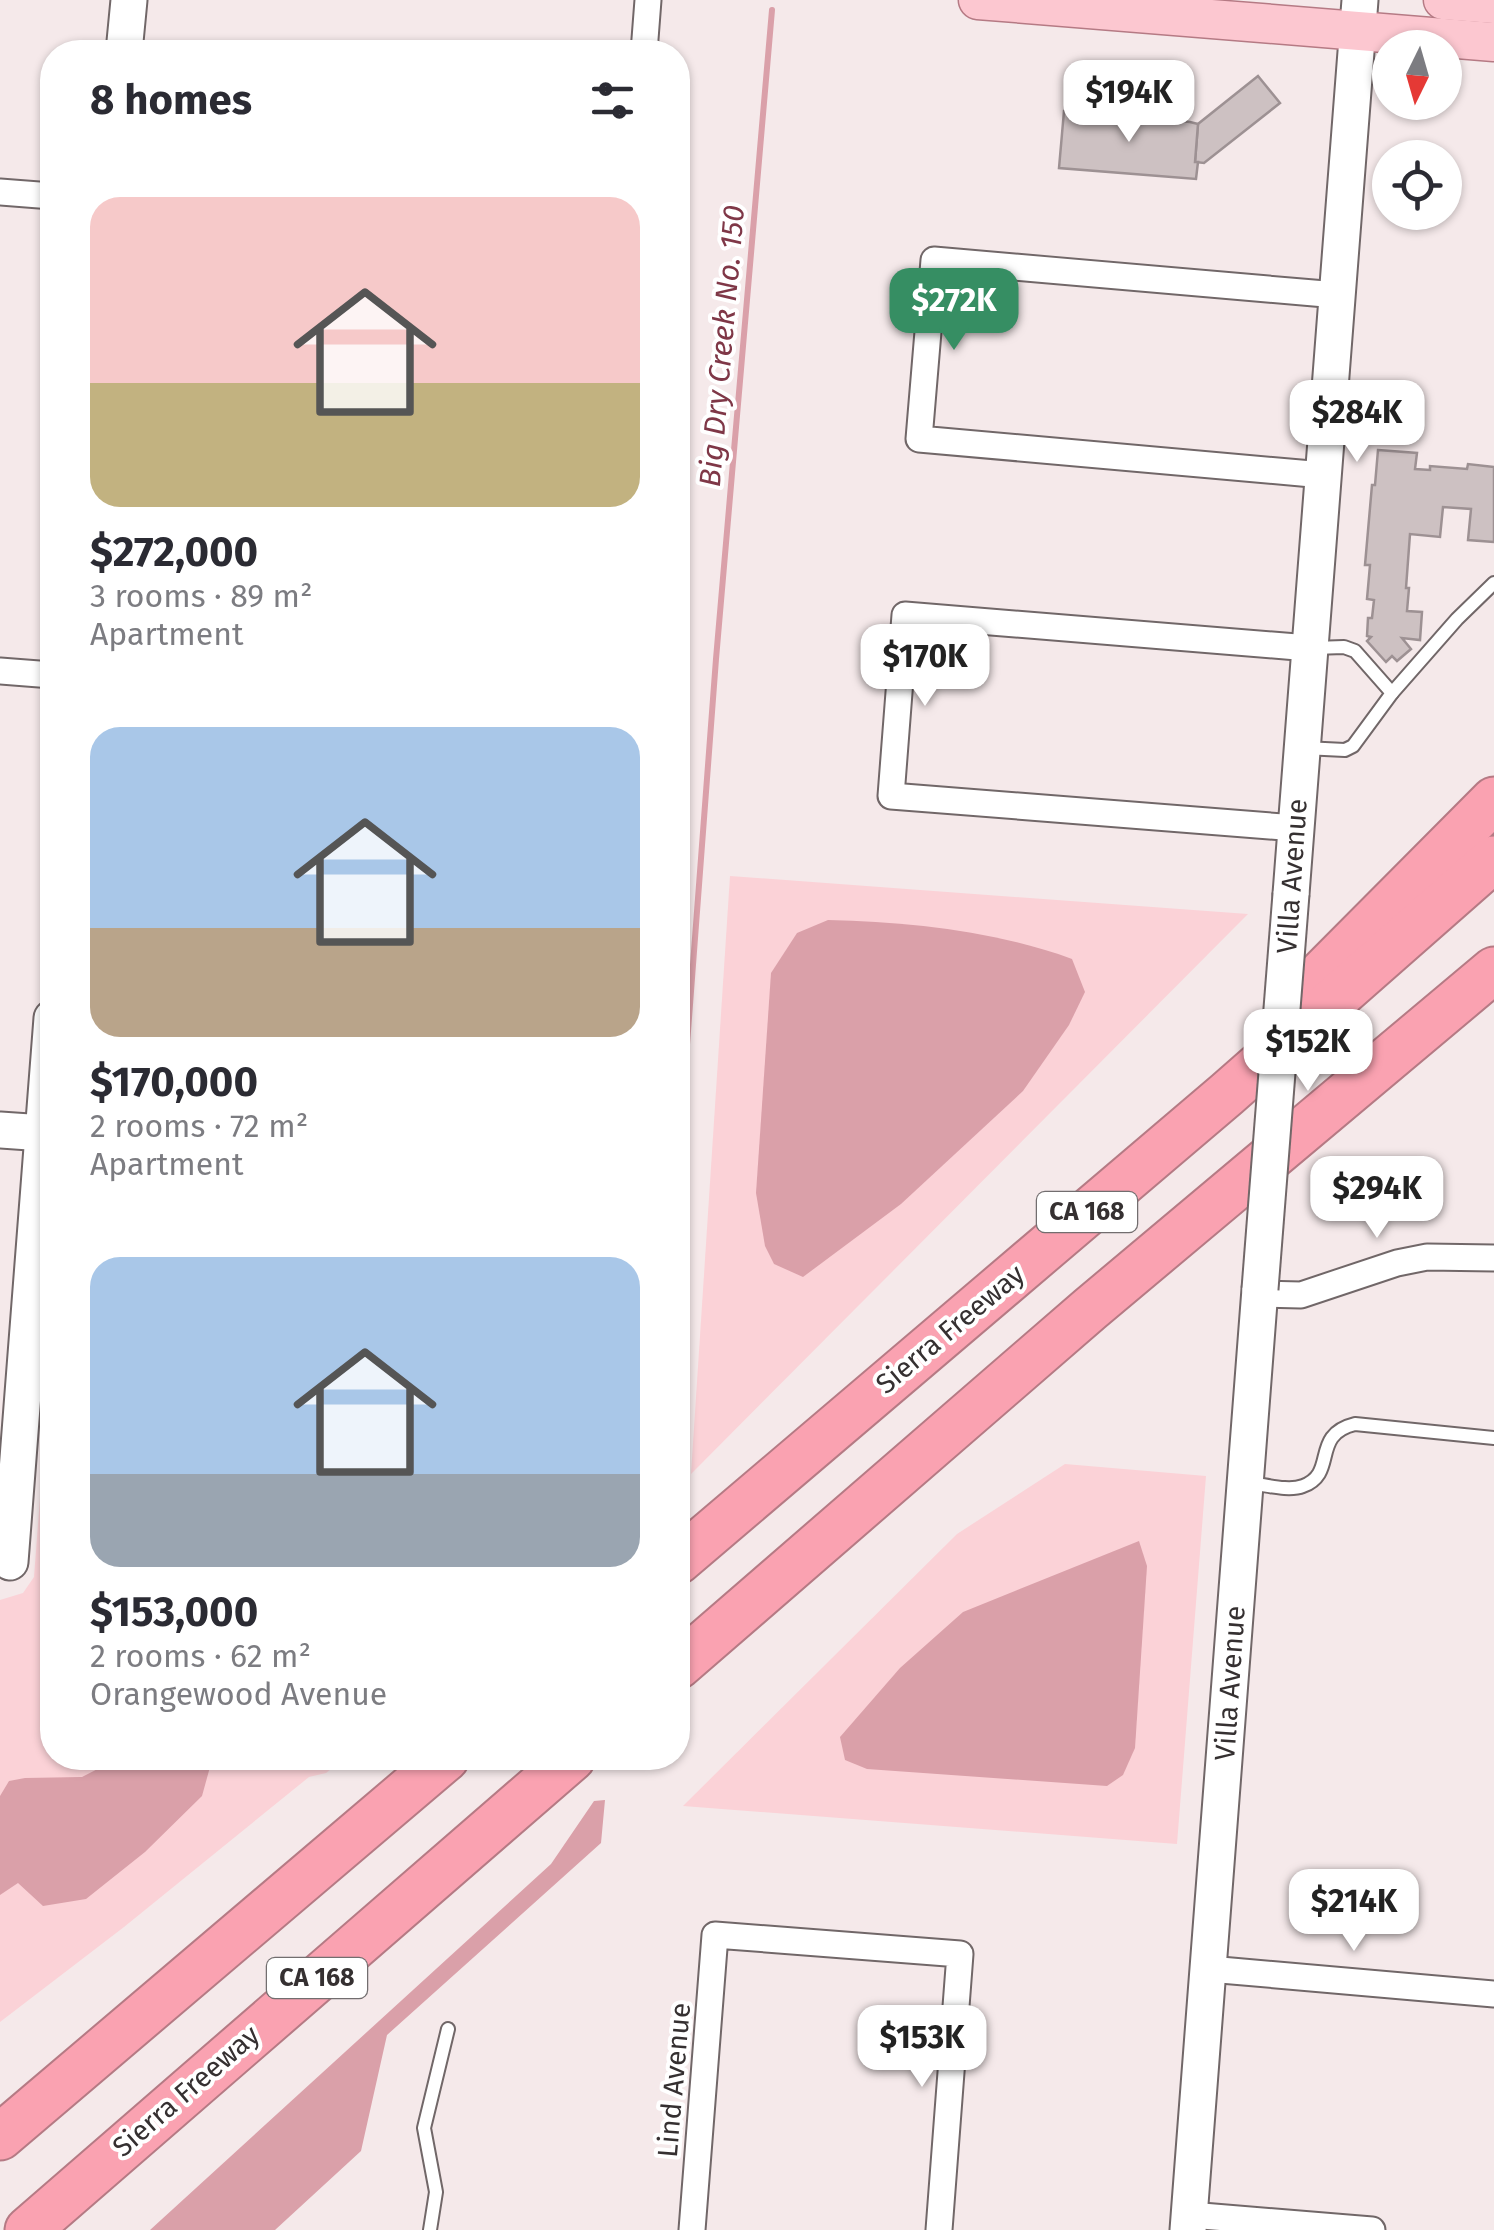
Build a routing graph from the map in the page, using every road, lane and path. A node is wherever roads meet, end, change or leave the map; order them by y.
1 (129, 0) edge
2 (648, 0) edge
3 (978, 0) edge
4 (1443, 0) edge
5 (1494, 4) edge
6 (1358, 15) edge
7 (125, 40) edge
8 (645, 40) edge
9 (1494, 42) edge
10 (0, 192) edge
11 (40, 195) edge
12 (1337, 295) junction
13 (1323, 475) junction
14 (1494, 583) edge
15 (1309, 648) junction
16 (0, 671) edge
17 (40, 674) edge
18 (1392, 693) junction
19 (1302, 748) junction
20 (1494, 800) edge
21 (1296, 828) junction
22 (1494, 859) edge
23 (1486, 979) edge
24 (0, 1130) edge
25 (40, 1133) edge
26 (40, 1177) edge
27 (1058, 1237) junction
28 (1494, 1258) edge
29 (1260, 1291) junction
30 (1494, 1438) edge
31 (1245, 1483) junction
32 (690, 1551) edge
33 (5, 1565) edge
34 (690, 1656) edge
35 (432, 1770) edge
36 (558, 1770) edge
37 (1210, 1969) junction
38 (1494, 1994) edge
39 (448, 2029) dead end
40 (0, 2136) edge
41 (1189, 2222) edge
42 (28, 2230) edge
43 (430, 2230) edge
44 (692, 2230) edge
45 (939, 2230) edge
46 (1372, 2230) edge

1 - 7 main road
2 - 8 street
3 - 6 main road
4 - 5 main road
6 - 9 main road
6 - 12 main road, Villa Avenue
10 - 11 street
12 - 13 main road, Villa Avenue
12 - 13 street
13 - 15 main road, Villa Avenue
14 - 18 lane
15 - 18 lane
15 - 19 main road, Villa Avenue
15 - 21 street
16 - 17 street
18 - 19 lane
19 - 21 main road, Villa Avenue
20 - 27 highway
21 - 29 main road, Villa Avenue, bridge
22 - 27 highway, Sierra Freeway / CA 168
23 - 34 highway, CA 168
24 - 25 main road
26 - 33 main road
27 - 32 highway, Sierra Freeway / CA 168
28 - 29 street
29 - 31 main road, Villa Avenue
30 - 31 lane
31 - 37 main road, Villa Avenue
35 - 40 highway, CA 168
36 - 42 highway, Sierra Freeway / CA 168
37 - 38 street
37 - 41 main road, Villa Avenue
39 - 43 lane
41 - 46 street
44 - 45 street, Lind Avenue

